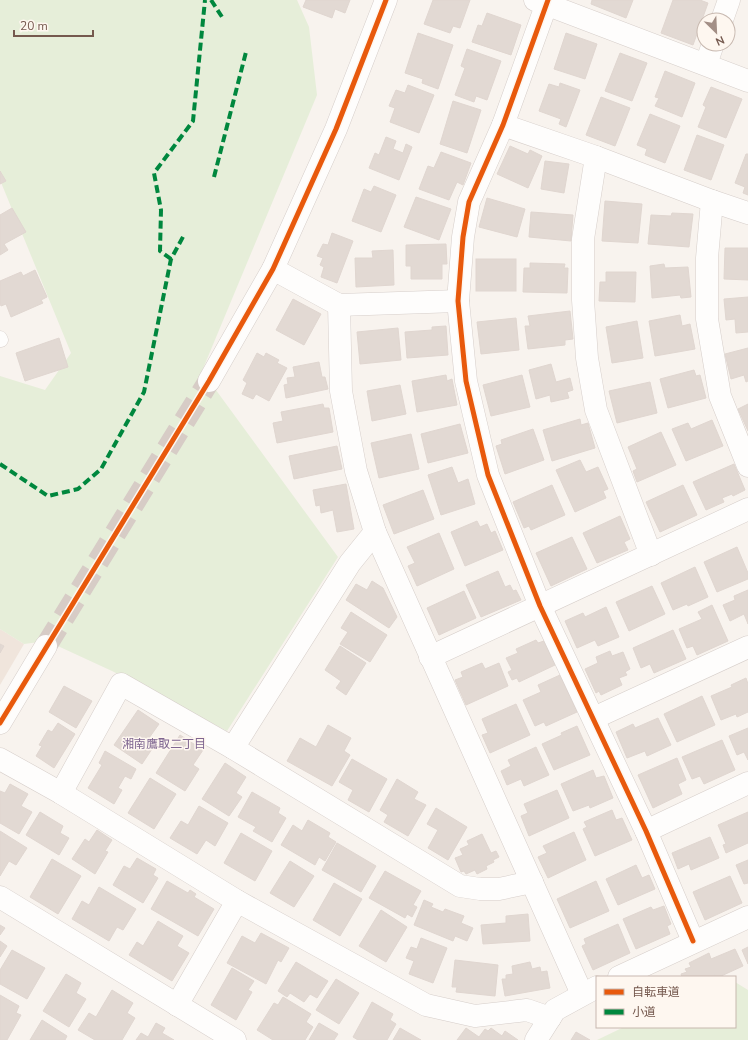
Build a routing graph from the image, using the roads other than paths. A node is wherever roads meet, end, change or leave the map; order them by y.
1 (386, 0) edge
2 (729, 0) edge
3 (543, 1) edge
4 (725, 12) edge
5 (710, 52) edge
6 (706, 64) junction
7 (748, 81) edge
8 (503, 125) junction
9 (596, 157) junction
10 (712, 201) junction
11 (748, 213) edge
12 (273, 269) junction
13 (458, 301) junction
14 (339, 305) junction
15 (209, 381) tunnel mouth
16 (748, 466) edge
17 (748, 509) edge
18 (375, 532) junction
19 (651, 554) junction
20 (540, 606) junction
21 (46, 646) tunnel mouth
22 (748, 647) edge
23 (430, 657) junction
24 (594, 718) junction
25 (0, 723) edge
26 (232, 748) junction
27 (0, 759) edge
28 (748, 783) edge
29 (62, 793) junction
30 (646, 831) junction
31 (532, 882) junction
32 (0, 897) edge
33 (237, 901) junction
34 (748, 917) edge
35 (693, 941) junction
36 (621, 976) edge
37 (590, 991) edge
38 (177, 1005) junction
39 (550, 1018) junction
40 (236, 1040) edge
41 (536, 1040) edge

1 - 12 street
2 - 4 street
3 - 6 street
3 - 8 street
5 - 6 street
6 - 7 street
8 - 9 street
8 - 13 street
9 - 10 street
9 - 19 street
10 - 11 street
10 - 16 street
12 - 14 street
12 - 15 street
13 - 14 street
13 - 20 street
14 - 18 street
17 - 19 street
18 - 23 street
18 - 26 street
19 - 20 street
20 - 23 street
20 - 24 street
21 - 25 street
22 - 24 street
23 - 31 street
24 - 30 street
26 - 29 street
26 - 31 street
27 - 29 street
28 - 30 street
29 - 33 street
30 - 35 street
31 - 37 street
32 - 38 street
33 - 38 street
33 - 39 street
34 - 35 street
35 - 36 street
37 - 39 street
38 - 40 street
39 - 41 street

